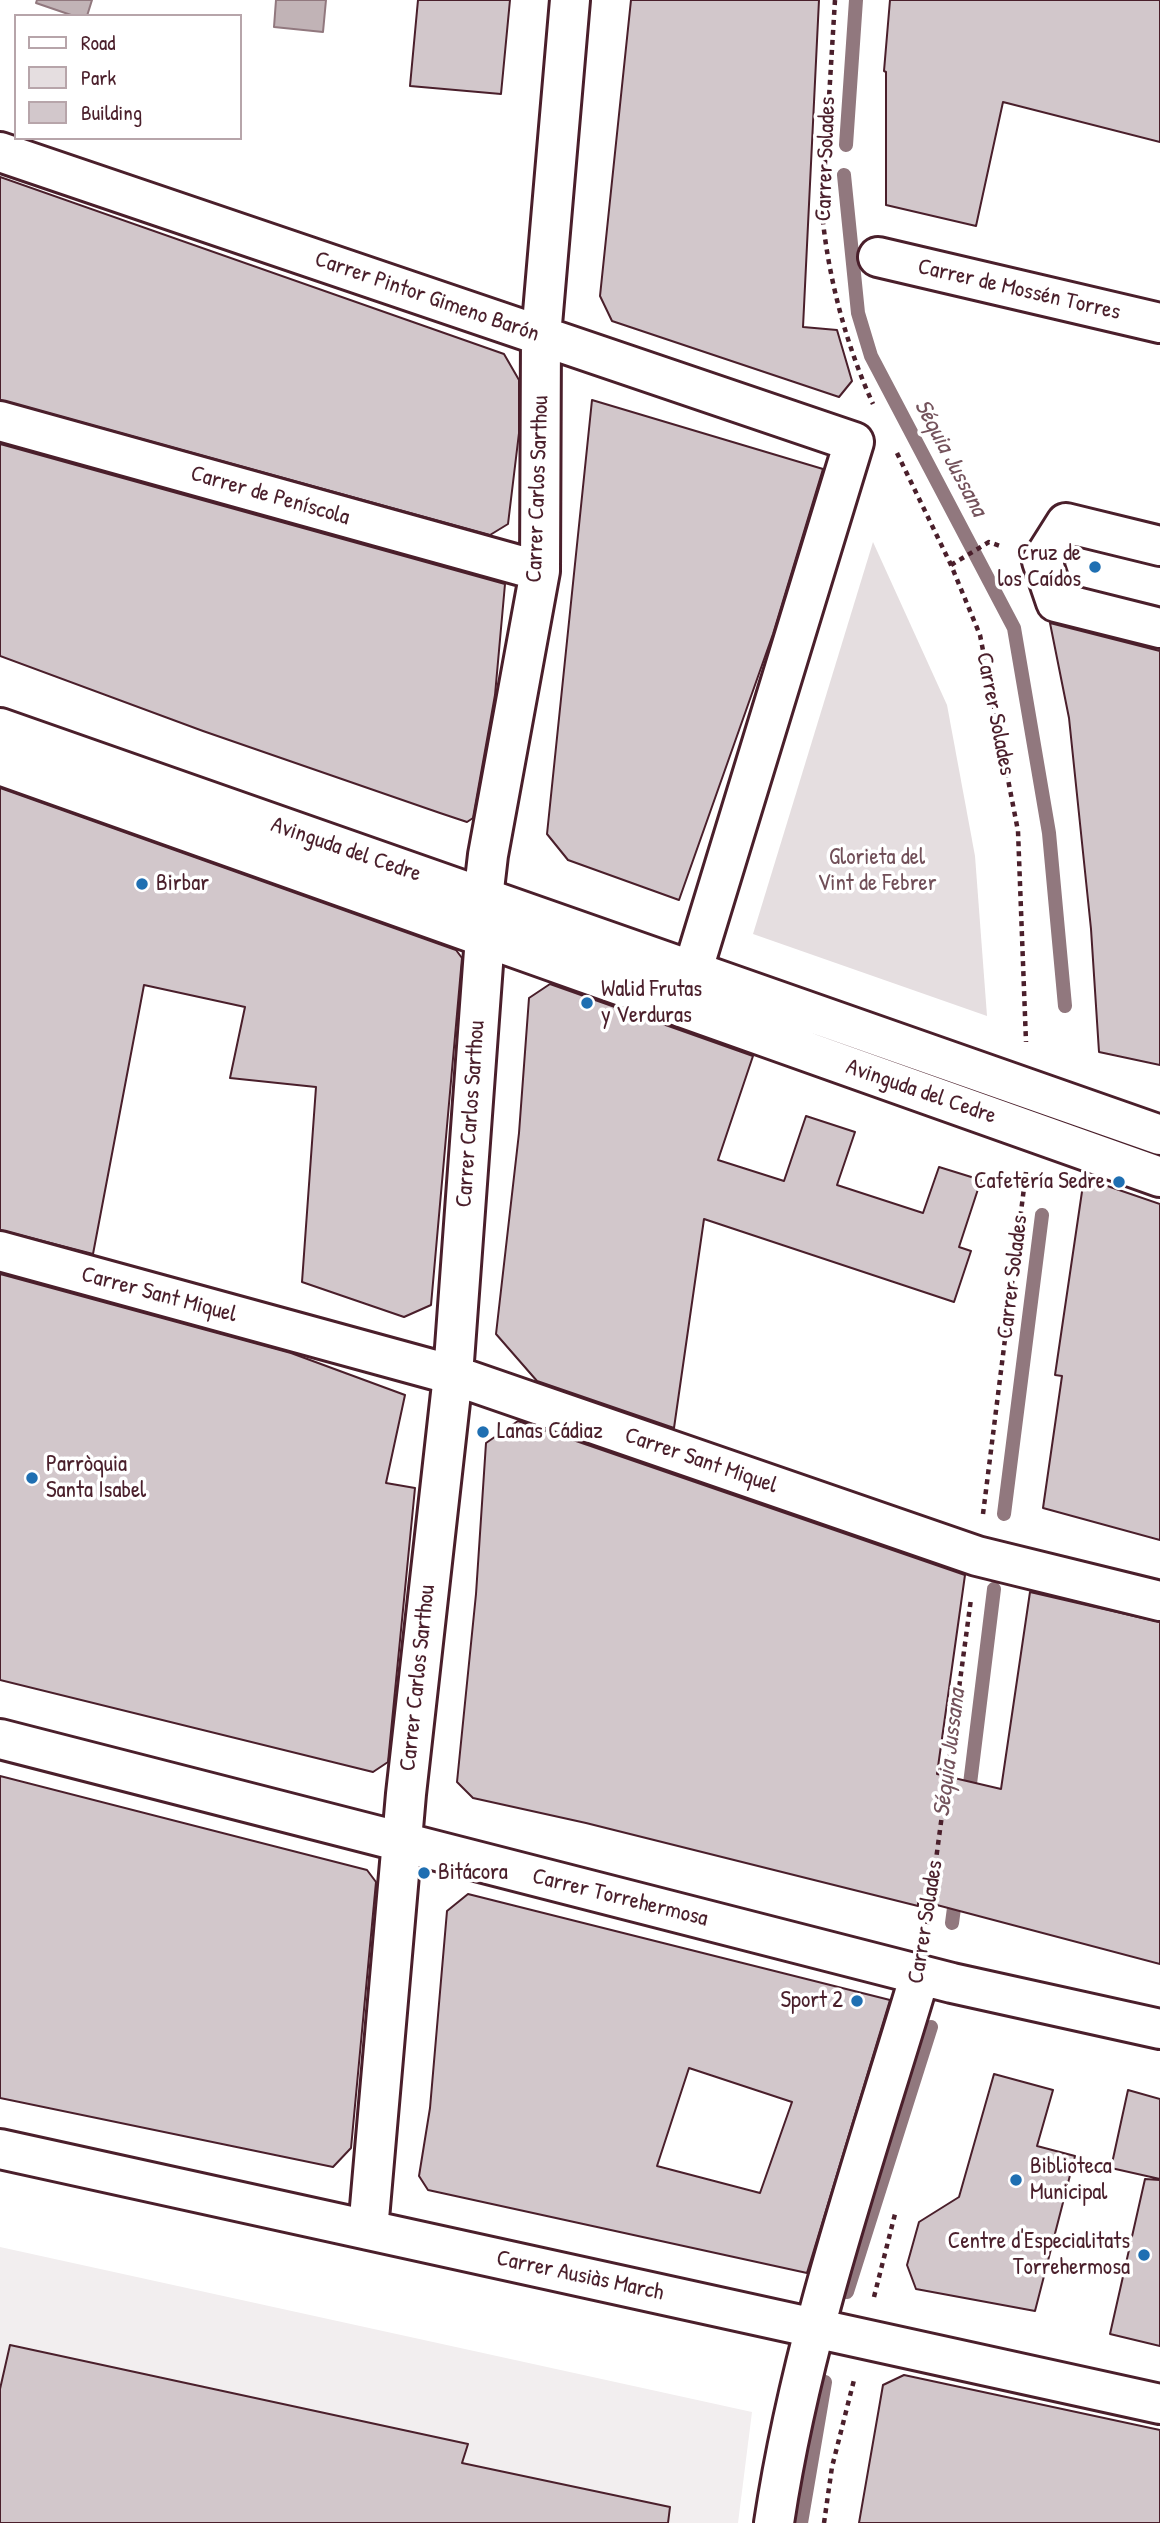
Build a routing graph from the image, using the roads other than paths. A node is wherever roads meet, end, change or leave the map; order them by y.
1 (570, 0) edge
2 (0, 152) edge
3 (878, 257) dead end
4 (1160, 323) edge
5 (541, 336) junction
6 (0, 421) edge
7 (1160, 546) edge
8 (540, 570) junction
9 (1160, 628) edge
10 (0, 728) edge
11 (0, 765) edge
12 (483, 898) junction
13 (485, 937) junction
14 (692, 971) junction
15 (682, 1007) junction
16 (1160, 1135) edge
17 (1160, 1177) edge
18 (0, 1251) edge
19 (453, 1375) junction
20 (1160, 1601) edge
21 (0, 1739) edge
22 (402, 1843) junction
23 (920, 1975) junction
24 (1160, 2029) edge
25 (0, 2149) edge
26 (368, 2230) junction
27 (815, 2328) junction
28 (1160, 2404) edge
29 (774, 2523) edge

1 - 5 street, Carrer Carlos Sarthou
2 - 5 street, Carrer Pintor Gimeno Barón
3 - 4 street, Carrer de Mossén Torres
5 - 8 street, Carrer Carlos Sarthou
5 - 14 street, Carrer Pintor Gimeno Barón
6 - 8 street, Carrer de Peníscola
7 - 9 street
8 - 12 street, Carrer Carlos Sarthou
10 - 12 street, Avinguda del Cedre
11 - 13 street, Avinguda del Cedre
12 - 13 street, Carrer Carlos Sarthou
12 - 14 street, Avinguda del Cedre
13 - 15 street, Avinguda del Cedre
13 - 19 street, Carrer Carlos Sarthou
14 - 15 street
14 - 16 street, Avinguda del Cedre
15 - 17 street, Avinguda del Cedre
18 - 19 street, Carrer Sant Miquel
19 - 20 street, Carrer Sant Miquel
19 - 22 street, Carrer Carlos Sarthou
21 - 22 street, Carrer Torrehermosa
22 - 23 street, Carrer Torrehermosa
22 - 26 street, Carrer Carlos Sarthou
23 - 24 street, Carrer Torrehermosa
23 - 27 street, Carrer Solades
25 - 26 street, Carrer Ausiàs March
26 - 27 street, Carrer Ausiàs March
27 - 28 street, Carrer Ausiàs March
27 - 29 street, Carrer Solades

